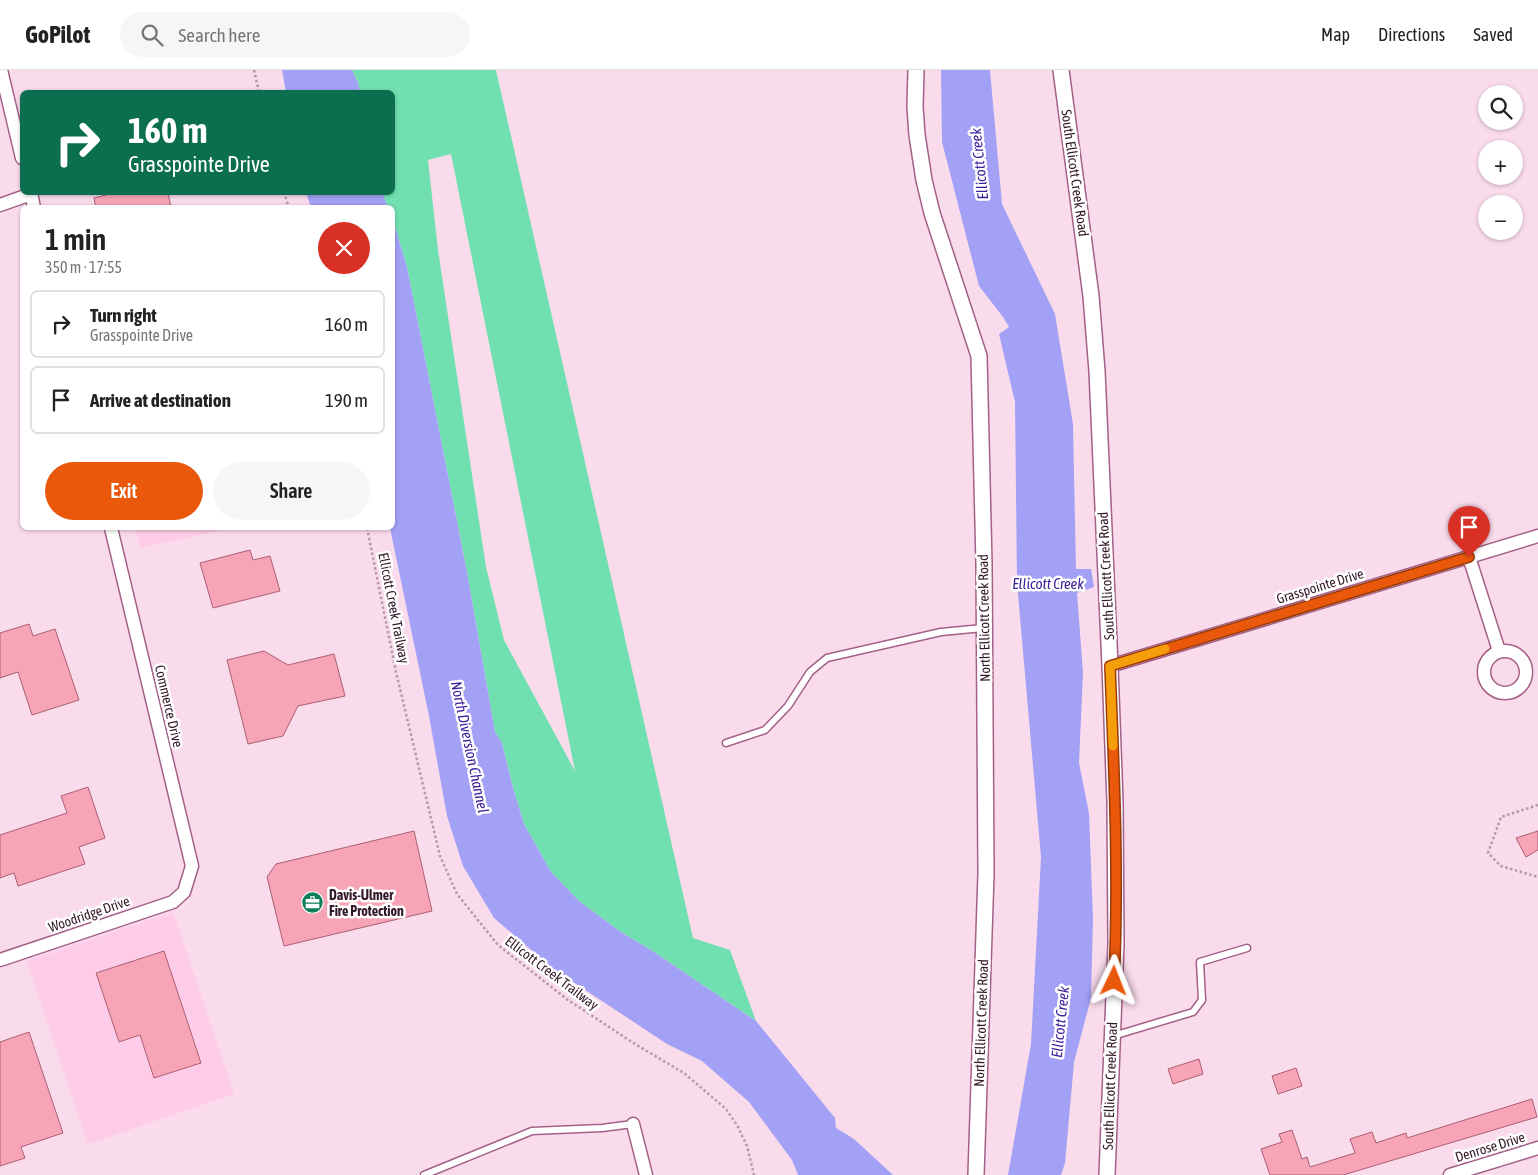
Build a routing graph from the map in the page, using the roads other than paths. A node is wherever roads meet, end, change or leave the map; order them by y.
1 (2, 70) edge
2 (916, 70) edge
3 (1061, 70) edge
4 (20, 149) edge
5 (26, 195) edge
6 (0, 205) edge
7 (111, 530) edge
8 (1538, 536) edge
9 (1469, 557) junction
10 (984, 628) junction
11 (1499, 651) dead end
12 (1110, 666) junction
13 (726, 743) dead end
14 (184, 892) joint
15 (1247, 948) dead end
16 (0, 960) edge
17 (1112, 1036) junction
18 (633, 1124) joint
19 (1538, 1148) edge
20 (424, 1175) edge
21 (646, 1175) edge
22 (976, 1175) edge
23 (1106, 1175) edge
24 (1450, 1175) edge

1 - 4 street
2 - 10 street, North Ellicott Creek Road
3 - 12 street, South Ellicott Creek Road
5 - 6 street
7 - 14 street, Commerce Drive
8 - 9 street, Grasspointe Drive
9 - 11 street
9 - 12 street, Grasspointe Drive
10 - 13 lane
10 - 22 street, North Ellicott Creek Road
12 - 17 street, South Ellicott Creek Road
14 - 16 street, Woodridge Drive
15 - 17 lane
17 - 23 street, South Ellicott Creek Road
18 - 20 lane
18 - 21 street
19 - 24 street, Denrose Drive

